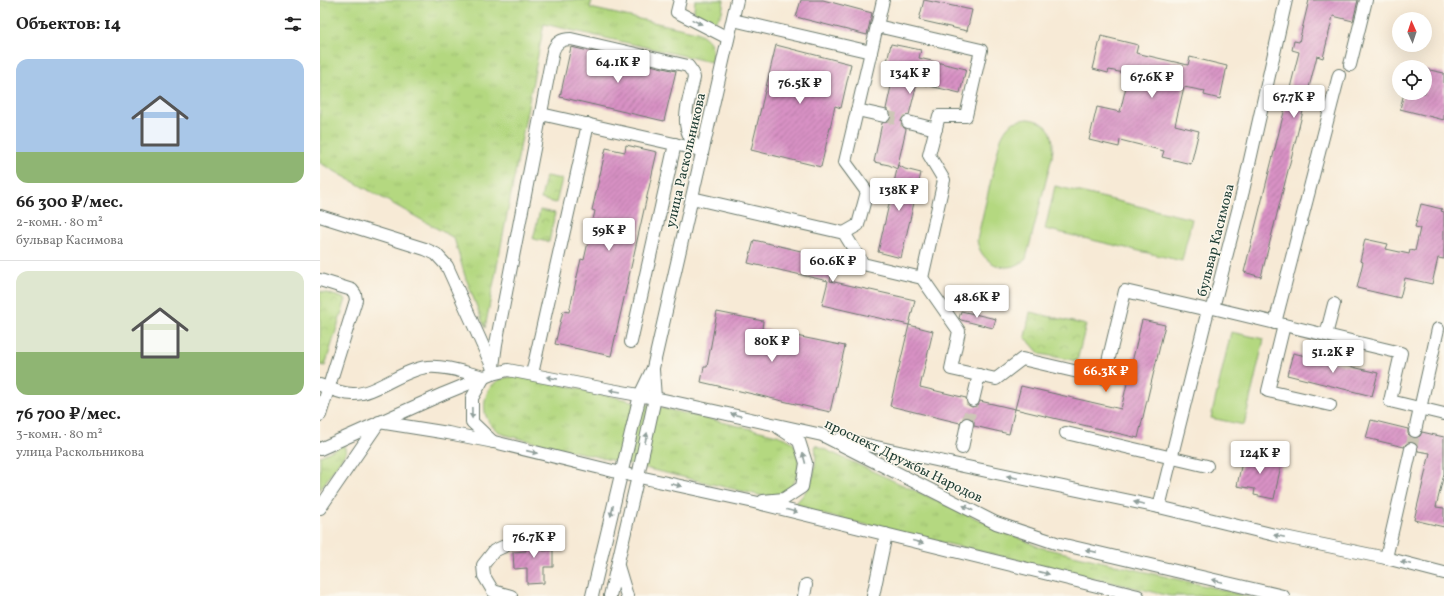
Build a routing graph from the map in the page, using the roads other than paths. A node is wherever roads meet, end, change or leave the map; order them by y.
1 (680, 0) edge
2 (737, 0) edge
3 (883, 0) edge
4 (1286, 0) edge
5 (1366, 0) edge
6 (733, 20) junction
7 (877, 26) junction
8 (728, 38) junction
9 (871, 52) junction
10 (1350, 65) dead end
11 (1339, 75) dead end
12 (857, 110) junction
13 (541, 114) junction
14 (884, 116) tunnel mouth
15 (908, 122) tunnel mouth
16 (588, 124) junction
17 (936, 129) junction
18 (676, 144) junction
19 (700, 149) junction
20 (692, 198) junction
21 (320, 216) edge
22 (844, 233) junction
23 (922, 278) junction
24 (320, 280) edge
25 (1334, 304) dead end
26 (1211, 309) junction
27 (1279, 324) junction
28 (1438, 329) dead end
29 (1326, 335) junction
30 (631, 342) dead end
31 (653, 368) junction
32 (489, 372) junction
33 (532, 374) junction
34 (979, 375) junction
35 (324, 387) edge
36 (640, 395) junction
37 (655, 398) junction
38 (973, 400) tunnel mouth
39 (1330, 406) dead end
40 (1420, 408) junction
41 (1444, 414) edge
42 (320, 415) edge
43 (379, 422) junction
44 (774, 424) junction
45 (967, 424) tunnel mouth
46 (1415, 430) tunnel mouth
47 (1066, 433) dead end
48 (822, 435) junction
49 (494, 442) junction
50 (962, 448) dead end
51 (320, 449) edge
52 (1411, 449) tunnel mouth
53 (1171, 457) junction
54 (1207, 466) dead end
55 (621, 473) junction
56 (638, 476) junction
57 (754, 502) junction
58 (1159, 507) junction
59 (320, 508) edge
60 (886, 534) junction
61 (509, 544) dead end
62 (1386, 558) junction
63 (618, 564) junction
64 (1444, 573) edge
65 (596, 578) junction
66 (511, 596) edge
67 (587, 596) edge
68 (592, 596) edge
69 (610, 596) edge
70 (627, 596) edge
71 (873, 596) edge
72 (1138, 596) edge
73 (1282, 596) edge

1 -> 8 street
2 - 6 street, улица Раскольникова
3 - 7 street
4 - 26 street, бульвар Касимова
5 - 10 street
6 - 8 street, улица Раскольникова
6 - 9 street
7 - 9 street
7 - 17 street
8 - 19 street, улица Раскольникова
9 - 12 street
11 - 27 street
12 - 14 street
12 - 22 street
13 - 16 street
13 - 19 street
13 - 32 street
15 - 17 street
16 - 18 street
16 - 33 street
17 - 23 street
18 - 19 street
18 - 30 street
19 - 20 street, улица Раскольникова
20 - 22 street
20 - 31 street, улица Раскольникова
21 - 32 street
22 - 23 street
23 - 34 street
24 - 35 street
25 - 29 street
26 - 27 street
26 - 34 street
26 - 53 street, бульвар Касимова
27 - 29 street
27 - 39 street
28 - 40 street
29 - 40 street
31 - 36 street
31 - 37 street
32 - 33 street, проспект Дружбы Народов
32 - 35 street
32 - 43 street
32 -> 49 street
36 -> 33 street, проспект Дружбы Народов
34 - 38 street
35 - 42 street
36 - 37 street, проспект Дружбы Народов
36 - 55 street
44 -> 37 street, проспект Дружбы Народов
56 -> 37 street
40 - 41 street
40 - 46 street
43 - 49 street
43 - 51 street
43 - 59 street
44 - 48 street, проспект Дружбы Народов
57 -> 44 street
45 - 50 street
47 - 53 street
58 -> 48 street
73 -> 48 street, проспект Дружбы Народов
49 -> 55 street
52 - 62 street
53 - 54 street
53 - 58 street, бульвар Касимова
55 - 56 street
55 -> 65 street
56 -> 57 street
56 - 63 street
57 -> 60 street
62 -> 58 street
60 - 71 street
60 -> 72 street
61 - 66 street
64 -> 62 street
63 - 69 street
63 - 70 street
65 - 67 street
65 - 68 street

